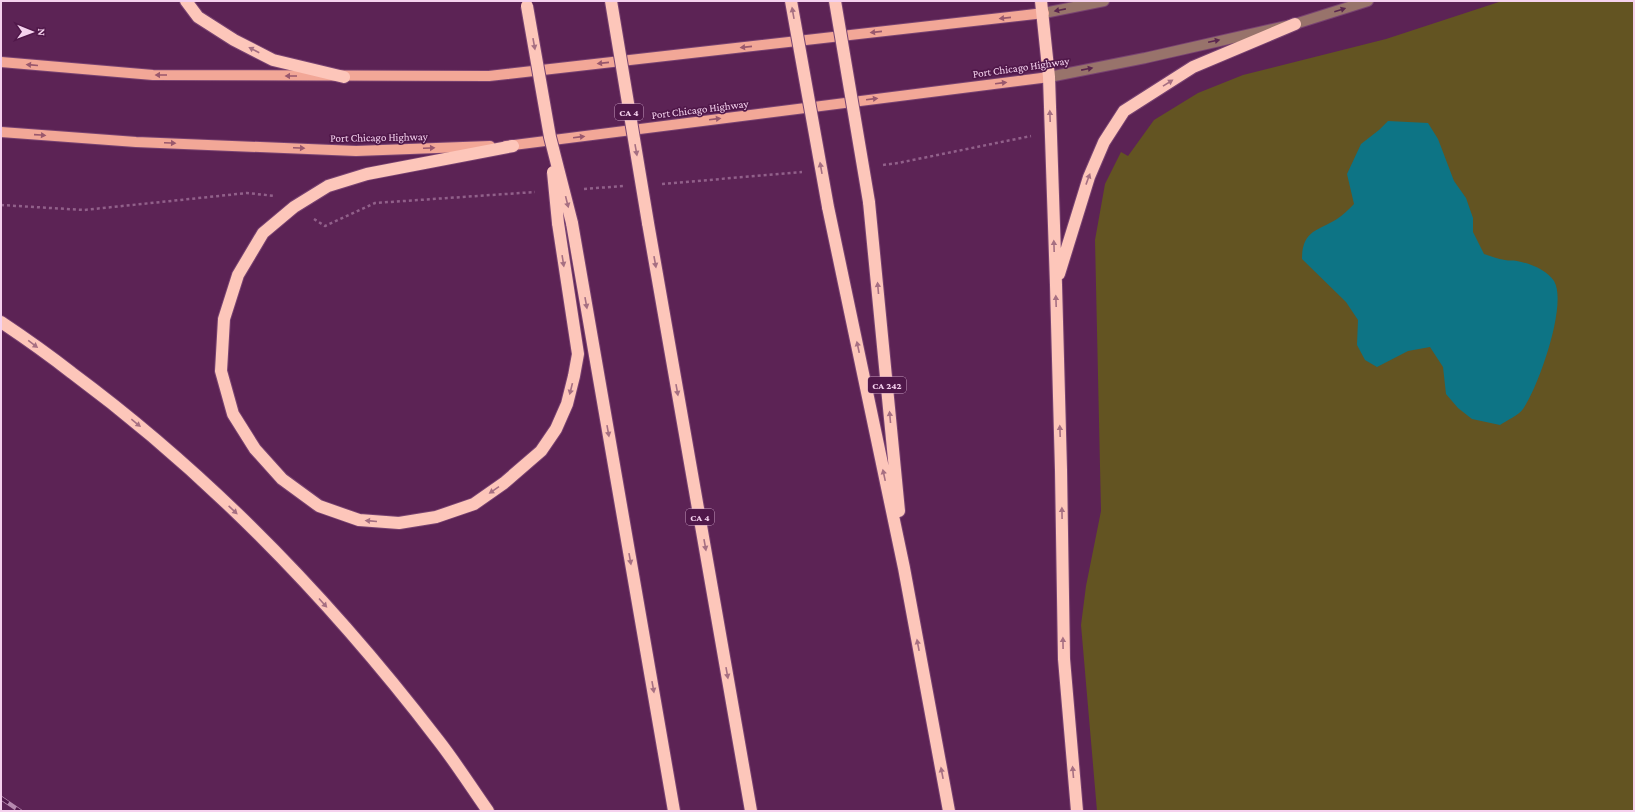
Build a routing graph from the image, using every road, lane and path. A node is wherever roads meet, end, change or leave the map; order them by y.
1 (186, 1) edge
2 (611, 1) edge
3 (791, 1) edge
4 (835, 1) edge
5 (1041, 1) edge
6 (1104, 1) edge
7 (1368, 1) edge
8 (527, 4) edge
9 (1044, 13) junction
10 (1295, 24) junction
11 (1, 62) edge
12 (344, 77) junction
13 (1049, 77) junction
14 (1, 132) edge
15 (1050, 132) junction
16 (550, 137) junction
17 (513, 146) junction
18 (882, 165) dead end
19 (804, 172) dead end
20 (654, 184) dead end
21 (631, 186) dead end
22 (583, 189) dead end
23 (536, 192) dead end
24 (1, 205) edge
25 (294, 207) junction
26 (1056, 285) junction
27 (1, 322) edge
28 (904, 568) junction
29 (488, 811) edge
30 (674, 811) edge
31 (751, 811) edge
32 (949, 811) edge
33 (1077, 811) edge

12 -> 1 highway
2 -> 31 highway, CA 4, bridge
28 -> 3 highway, bridge
28 -> 4 highway, CA 242, bridge
5 - 9 highway
6 -> 9 street
10 -> 7 street, Port Chicago Highway
8 -> 16 highway, bridge
9 -> 12 main road
9 - 13 highway
13 -> 10 street, Port Chicago Highway
26 -> 10 highway
12 -> 11 main road
15 -> 13 highway
17 -> 13 main road, Port Chicago Highway
14 -> 17 main road, Port Chicago Highway
15 - 18 path
26 -> 15 highway
16 -> 25 highway, bridge
16 -> 30 highway, bridge
17 - 25 highway
19 - 20 path
21 - 22 path
23 - 25 path
24 - 25 path
33 -> 26 highway
27 -> 29 highway
32 -> 28 highway

